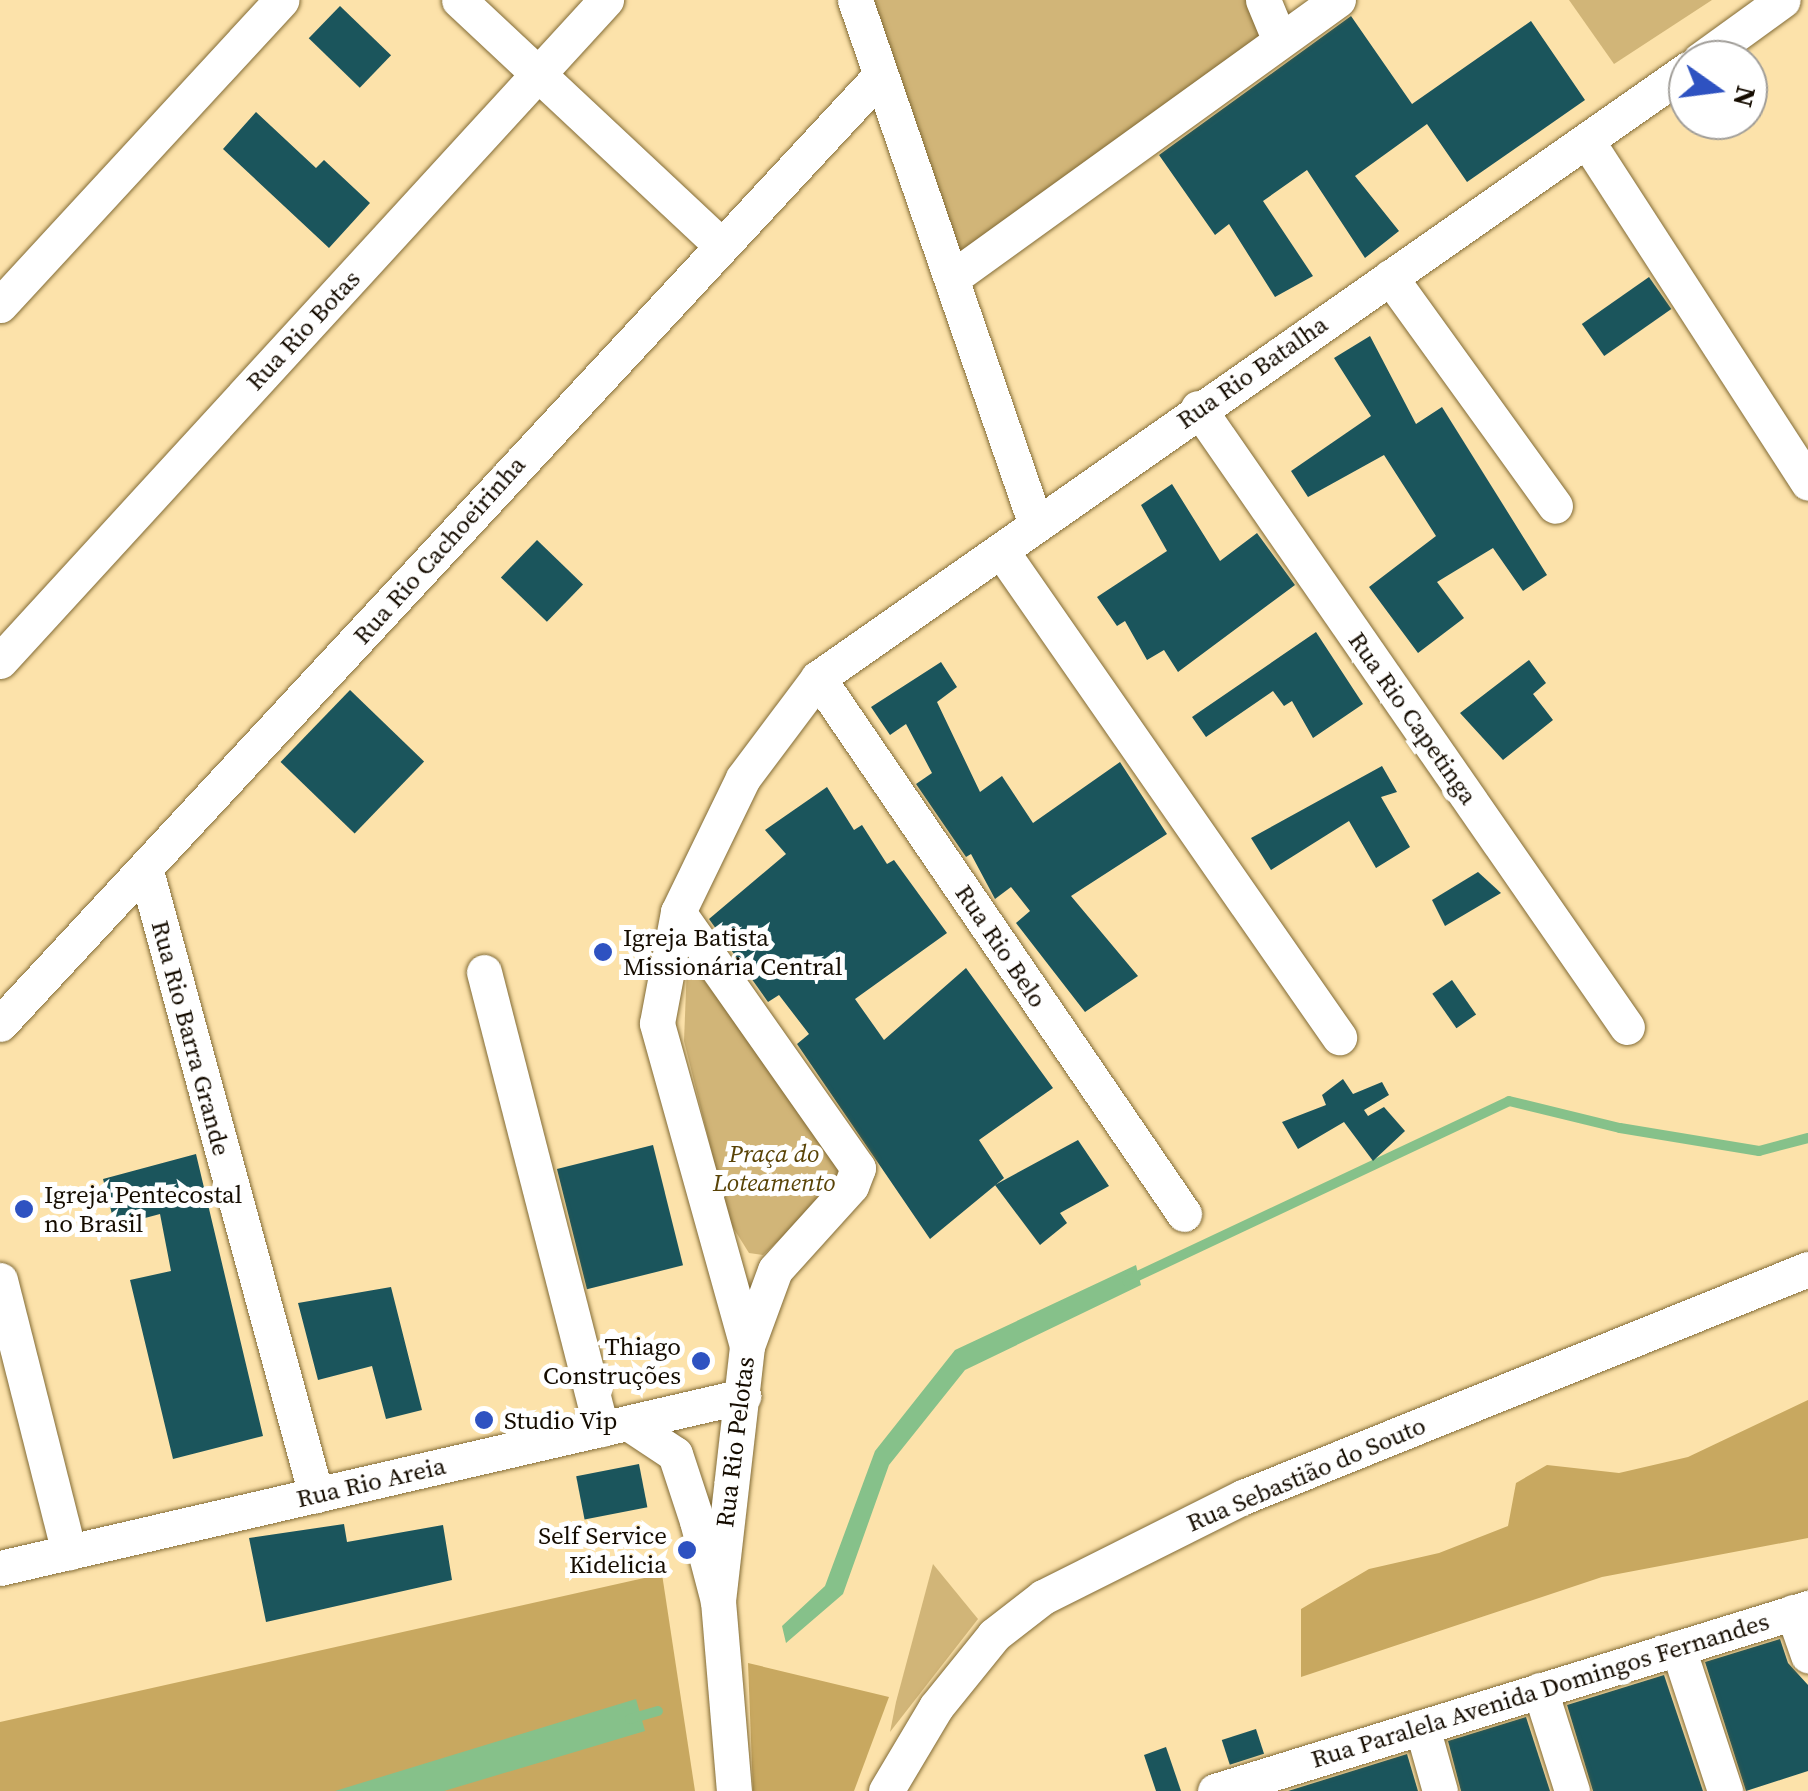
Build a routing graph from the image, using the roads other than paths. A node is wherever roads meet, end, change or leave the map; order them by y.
1 (281, 0) edge
2 (459, 0) edge
3 (606, 0) edge
4 (855, 0) edge
5 (1264, 0) edge
6 (1338, 0) edge
7 (1779, 1) edge
8 (1727, 40) edge
9 (1280, 41) junction
10 (538, 74) junction
11 (879, 77) junction
12 (1668, 83) edge
13 (1588, 141) junction
14 (719, 243) junction
15 (1390, 276) junction
16 (952, 278) junction
17 (0, 305) edge
18 (1198, 408) junction
19 (1808, 483) edge
20 (1555, 506) dead end
21 (1036, 525) junction
22 (1002, 552) junction
23 (0, 661) edge
24 (818, 678) junction
25 (146, 870) junction
26 (678, 912) junction
27 (484, 972) dead end
28 (0, 1024) edge
29 (1627, 1027) dead end
30 (1339, 1036) dead end
31 (1184, 1214) dead end
32 (1808, 1269) edge
33 (0, 1280) edge
34 (747, 1346) junction
35 (742, 1396) junction
36 (615, 1426) junction
37 (316, 1495) junction
38 (69, 1552) junction
39 (0, 1568) edge
40 (718, 1601) junction
41 (1800, 1610) edge
42 (1678, 1648) junction
43 (1808, 1655) edge
44 (1540, 1690) junction
45 (1422, 1727) junction
46 (1295, 1779) edge
47 (734, 1791) edge
48 (886, 1791) edge
49 (1215, 1791) edge
50 (1440, 1791) edge
51 (1572, 1791) edge
52 (1724, 1791) edge

1 - 17 street
2 - 10 street
3 - 10 street, Rua Rio Botas
4 - 11 street
5 - 9 street
6 - 9 street
7 - 8 street
9 - 16 street
10 - 14 street
10 - 23 street, Rua Rio Botas
11 - 14 street, Rua Rio Cachoeirinha
11 - 16 street
12 - 13 street, Rua Rio Batalha
13 - 15 street, Rua Rio Batalha
13 - 19 street
14 - 25 street, Rua Rio Cachoeirinha
15 - 18 street, Rua Rio Batalha
15 - 20 street
16 - 21 street
18 - 21 street, Rua Rio Batalha
18 - 29 street, Rua Rio Capetinga
21 - 22 street, Rua Rio Batalha
22 - 24 street, Rua Rio Batalha
22 - 30 street
24 - 26 street, Rua Rio Pelotas
24 - 31 street, Rua Rio Belo
25 - 28 street, Rua Rio Cachoeirinha
25 - 37 street, Rua Rio Barra Grande
26 - 34 street, Rua Rio Pelotas
26 - 34 street
27 - 36 street
32 - 48 street, Rua Sebastião do Souto
33 - 38 street
34 - 35 street, Rua Rio Pelotas
35 - 36 street, Rua Rio Areia
35 - 40 street, Rua Rio Pelotas
36 - 37 street, Rua Rio Areia
36 - 40 street, Rua Rio Pelotas
37 - 38 street, Rua Rio Areia
38 - 39 street, Rua Rio Areia
40 - 47 street, Rua Rio Pelotas
41 - 42 street, Rua Paralela Avenida Domingos Fernandes
41 - 43 street
42 - 44 street, Rua Paralela Avenida Domingos Fernandes
42 - 52 street
44 - 45 street, Rua Paralela Avenida Domingos Fernandes
44 - 51 street
45 - 46 street, Rua Paralela Avenida Domingos Fernandes
45 - 50 street
46 - 49 street, Rua Paralela Avenida Domingos Fernandes

